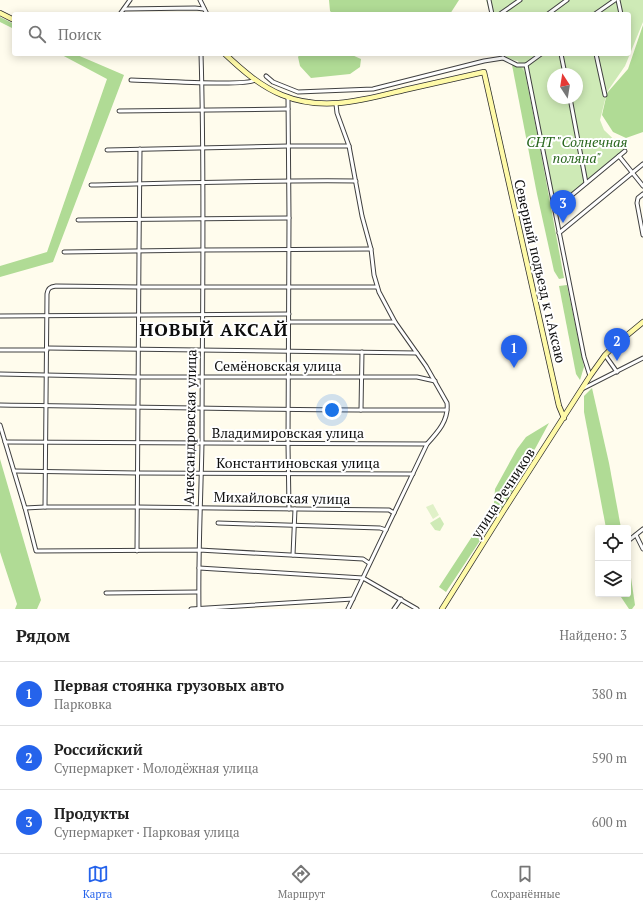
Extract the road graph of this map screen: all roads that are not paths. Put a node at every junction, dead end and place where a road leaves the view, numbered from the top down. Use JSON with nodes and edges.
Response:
{"nodes":[{"id":1,"x":130,"y":0,"type":"edge"},
{"id":2,"x":200,"y":0,"type":"edge"},
{"id":3,"x":489,"y":0,"type":"edge"},
{"id":4,"x":520,"y":0,"type":"edge"},
{"id":5,"x":567,"y":0,"type":"edge"},
{"id":6,"x":615,"y":0,"type":"edge"},
{"id":7,"x":618,"y":0,"type":"edge"},
{"id":8,"x":124,"y":8,"type":"junction"},
{"id":9,"x":204,"y":9,"type":"junction"},
{"id":10,"x":121,"y":12,"type":"edge"},
{"id":11,"x":206,"y":12,"type":"edge"},
{"id":12,"x":492,"y":12,"type":"edge"},
{"id":13,"x":503,"y":12,"type":"edge"},
{"id":14,"x":551,"y":12,"type":"edge"},
{"id":15,"x":599,"y":12,"type":"edge"},
{"id":16,"x":621,"y":12,"type":"edge"},
{"id":17,"x":0,"y":13,"type":"edge"},
{"id":18,"x":12,"y":19,"type":"edge"},
{"id":19,"x":201,"y":56,"type":"edge"},
{"id":20,"x":227,"y":56,"type":"edge"},
{"id":21,"x":538,"y":56,"type":"edge"},
{"id":22,"x":561,"y":56,"type":"edge"},
{"id":23,"x":596,"y":56,"type":"edge"},
{"id":24,"x":503,"y":58,"type":"joint"},
{"id":25,"x":526,"y":65,"type":"junction"},
{"id":26,"x":564,"y":68,"type":"edge"},
{"id":27,"x":266,"y":76,"type":"dead end"},
{"id":28,"x":131,"y":80,"type":"dead end"},
{"id":29,"x":255,"y":80,"type":"junction"},
{"id":30,"x":202,"y":83,"type":"junction"},
{"id":31,"x":605,"y":95,"type":"dead end"},
{"id":32,"x":288,"y":97,"type":"junction"},
{"id":33,"x":336,"y":104,"type":"junction"},
{"id":34,"x":571,"y":104,"type":"edge"},
{"id":35,"x":288,"y":109,"type":"junction"},
{"id":36,"x":202,"y":110,"type":"junction"},
{"id":37,"x":119,"y":111,"type":"dead end"},
{"id":38,"x":288,"y":146,"type":"junction"},
{"id":39,"x":349,"y":146,"type":"junction"},
{"id":40,"x":203,"y":148,"type":"junction"},
{"id":41,"x":140,"y":149,"type":"junction"},
{"id":42,"x":107,"y":150,"type":"dead end"},
{"id":43,"x":625,"y":151,"type":"dead end"},
{"id":44,"x":619,"y":156,"type":"junction"},
{"id":45,"x":643,"y":164,"type":"edge"},
{"id":46,"x":632,"y":173,"type":"junction"},
{"id":47,"x":288,"y":180,"type":"junction"},
{"id":48,"x":356,"y":181,"type":"junction"},
{"id":49,"x":203,"y":183,"type":"junction"},
{"id":50,"x":586,"y":183,"type":"junction"},
{"id":51,"x":91,"y":184,"type":"dead end"},
{"id":52,"x":140,"y":184,"type":"junction"},
{"id":53,"x":643,"y":186,"type":"edge"},
{"id":54,"x":643,"y":194,"type":"edge"},
{"id":55,"x":555,"y":209,"type":"junction"},
{"id":56,"x":289,"y":218,"type":"junction"},
{"id":57,"x":203,"y":219,"type":"junction"},
{"id":58,"x":78,"y":220,"type":"dead end"},
{"id":59,"x":139,"y":220,"type":"junction"},
{"id":60,"x":559,"y":233,"type":"junction"},
{"id":61,"x":643,"y":235,"type":"edge"},
{"id":62,"x":289,"y":249,"type":"junction"},
{"id":63,"x":203,"y":250,"type":"junction"},
{"id":64,"x":371,"y":250,"type":"junction"},
{"id":65,"x":138,"y":251,"type":"junction"},
{"id":66,"x":64,"y":252,"type":"dead end"},
{"id":67,"x":202,"y":286,"type":"junction"},
{"id":68,"x":289,"y":286,"type":"junction"},
{"id":69,"x":139,"y":287,"type":"junction"},
{"id":70,"x":377,"y":287,"type":"junction"},
{"id":71,"x":289,"y":314,"type":"junction"},
{"id":72,"x":0,"y":316,"type":"edge"},
{"id":73,"x":47,"y":316,"type":"junction"},
{"id":74,"x":138,"y":316,"type":"junction"},
{"id":75,"x":202,"y":316,"type":"junction"},
{"id":76,"x":288,"y":322,"type":"junction"},
{"id":77,"x":395,"y":322,"type":"junction"},
{"id":78,"x":643,"y":322,"type":"edge"},
{"id":79,"x":47,"y":349,"type":"junction"},
{"id":80,"x":138,"y":349,"type":"junction"},
{"id":81,"x":0,"y":350,"type":"edge"},
{"id":82,"x":202,"y":351,"type":"junction"},
{"id":83,"x":288,"y":352,"type":"junction"},
{"id":84,"x":362,"y":352,"type":"junction"},
{"id":85,"x":417,"y":353,"type":"junction"},
{"id":86,"x":605,"y":355,"type":"junction"},
{"id":87,"x":643,"y":358,"type":"edge"},
{"id":88,"x":617,"y":372,"type":"junction"},
{"id":89,"x":0,"y":374,"type":"edge"},
{"id":90,"x":46,"y":375,"type":"junction"},
{"id":91,"x":288,"y":376,"type":"junction"},
{"id":92,"x":590,"y":376,"type":"junction"},
{"id":93,"x":138,"y":377,"type":"junction"},
{"id":94,"x":202,"y":377,"type":"junction"},
{"id":95,"x":362,"y":377,"type":"junction"},
{"id":96,"x":435,"y":381,"type":"junction"},
{"id":97,"x":582,"y":389,"type":"junction"},
{"id":98,"x":0,"y":405,"type":"edge"},
{"id":99,"x":46,"y":406,"type":"junction"},
{"id":100,"x":138,"y":408,"type":"junction"},
{"id":101,"x":201,"y":408,"type":"junction"},
{"id":102,"x":288,"y":410,"type":"junction"},
{"id":103,"x":361,"y":410,"type":"junction"},
{"id":104,"x":447,"y":410,"type":"junction"},
{"id":105,"x":564,"y":418,"type":"junction"},
{"id":106,"x":0,"y":425,"type":"edge"},
{"id":107,"x":5,"y":442,"type":"junction"},
{"id":108,"x":46,"y":442,"type":"junction"},
{"id":109,"x":138,"y":443,"type":"junction"},
{"id":110,"x":202,"y":444,"type":"junction"},
{"id":111,"x":288,"y":444,"type":"junction"},
{"id":112,"x":428,"y":444,"type":"junction"},
{"id":113,"x":14,"y":472,"type":"junction"},
{"id":114,"x":46,"y":472,"type":"junction"},
{"id":115,"x":137,"y":473,"type":"junction"},
{"id":116,"x":288,"y":473,"type":"junction"},
{"id":117,"x":201,"y":474,"type":"junction"},
{"id":118,"x":414,"y":474,"type":"junction"},
{"id":119,"x":45,"y":507,"type":"junction"},
{"id":120,"x":137,"y":507,"type":"junction"},
{"id":121,"x":25,"y":508,"type":"junction"},
{"id":122,"x":200,"y":508,"type":"junction"},
{"id":123,"x":289,"y":509,"type":"junction"},
{"id":124,"x":295,"y":509,"type":"junction"},
{"id":125,"x":394,"y":513,"type":"junction"},
{"id":126,"x":218,"y":523,"type":"dead end"},
{"id":127,"x":294,"y":526,"type":"junction"},
{"id":128,"x":643,"y":529,"type":"edge"},
{"id":129,"x":386,"y":530,"type":"junction"},
{"id":130,"x":636,"y":535,"type":"junction"},
{"id":131,"x":631,"y":539,"type":"edge"},
{"id":132,"x":643,"y":549,"type":"edge"},
{"id":133,"x":199,"y":550,"type":"junction"},
{"id":134,"x":137,"y":551,"type":"junction"},
{"id":135,"x":293,"y":555,"type":"junction"},
{"id":136,"x":370,"y":563,"type":"junction"},
{"id":137,"x":199,"y":568,"type":"junction"},
{"id":138,"x":363,"y":578,"type":"junction"},
{"id":139,"x":198,"y":592,"type":"junction"},
{"id":140,"x":106,"y":593,"type":"dead end"},
{"id":141,"x":352,"y":599,"type":"junction"},
{"id":142,"x":401,"y":599,"type":"junction"},
{"id":143,"x":278,"y":604,"type":"junction"},
{"id":144,"x":191,"y":609,"type":"edge"},
{"id":145,"x":199,"y":609,"type":"edge"},
{"id":146,"x":277,"y":609,"type":"edge"},
{"id":147,"x":348,"y":609,"type":"edge"},
{"id":148,"x":394,"y":609,"type":"edge"},
{"id":149,"x":417,"y":609,"type":"edge"},
{"id":150,"x":442,"y":609,"type":"edge"}],
"edges":[{"from":1,"to":8,"type":"street"},
{"from":2,"to":9,"type":"street"},
{"from":3,"to":12,"type":"street"},
{"from":4,"to":13,"type":"street"},
{"from":5,"to":14,"type":"street"},
{"from":6,"to":15,"type":"street"},
{"from":7,"to":16,"type":"street"},
{"from":8,"to":9,"type":"street"},
{"from":8,"to":10,"type":"street"},
{"from":9,"to":11,"type":"street"},
{"from":17,"to":18,"type":"street"},
{"from":19,"to":30,"type":"street","name":"Александровская улица"},
{"from":20,"to":29,"type":"street","name":"Северный подъезд к г.Аксаю"},
{"from":21,"to":25,"type":"street"},
{"from":22,"to":26,"type":"street"},
{"from":23,"to":31,"type":"street"},
{"from":24,"to":25,"type":"street"},
{"from":24,"to":27,"type":"street"},
{"from":25,"to":55,"type":"street"},
{"from":28,"to":30,"type":"street"},
{"from":29,"to":30,"type":"street"},
{"from":29,"to":32,"type":"street","name":"Северный подъезд к г.Аксаю"},
{"from":30,"to":36,"type":"street","name":"Александровская улица"},
{"from":32,"to":33,"type":"street","name":"Северный подъезд к г.Аксаю"},
{"from":32,"to":35,"type":"street"},
{"from":33,"to":39,"type":"street"},
{"from":33,"to":105,"type":"street","name":"Северный подъезд к г.Аксаю"},
{"from":34,"to":50,"type":"street"},
{"from":35,"to":36,"type":"street"},
{"from":35,"to":38,"type":"street"},
{"from":36,"to":37,"type":"street"},
{"from":36,"to":40,"type":"street","name":"Александровская улица"},
{"from":38,"to":39,"type":"street"},
{"from":38,"to":40,"type":"street"},
{"from":38,"to":47,"type":"street"},
{"from":39,"to":48,"type":"street"},
{"from":40,"to":41,"type":"street"},
{"from":40,"to":49,"type":"street","name":"Александровская улица"},
{"from":41,"to":42,"type":"street"},
{"from":41,"to":52,"type":"street"},
{"from":43,"to":44,"type":"street"},
{"from":44,"to":46,"type":"street"},
{"from":44,"to":50,"type":"street"},
{"from":45,"to":46,"type":"street"},
{"from":46,"to":53,"type":"street"},
{"from":46,"to":60,"type":"street"},
{"from":47,"to":48,"type":"street"},
{"from":47,"to":49,"type":"street"},
{"from":47,"to":56,"type":"street"},
{"from":48,"to":64,"type":"street"},
{"from":49,"to":52,"type":"street"},
{"from":49,"to":57,"type":"street","name":"Александровская улица"},
{"from":50,"to":55,"type":"street"},
{"from":51,"to":52,"type":"street"},
{"from":52,"to":59,"type":"street"},
{"from":54,"to":61,"type":"street"},
{"from":55,"to":60,"type":"street"},
{"from":56,"to":57,"type":"street"},
{"from":56,"to":62,"type":"street"},
{"from":57,"to":59,"type":"street"},
{"from":57,"to":63,"type":"street","name":"Александровская улица"},
{"from":58,"to":59,"type":"street"},
{"from":59,"to":65,"type":"street"},
{"from":60,"to":92,"type":"street"},
{"from":62,"to":63,"type":"street"},
{"from":62,"to":64,"type":"street"},
{"from":62,"to":68,"type":"street"},
{"from":63,"to":65,"type":"street"},
{"from":63,"to":67,"type":"street","name":"Александровская улица"},
{"from":64,"to":70,"type":"street"},
{"from":65,"to":66,"type":"street"},
{"from":65,"to":69,"type":"street"},
{"from":67,"to":68,"type":"street"},
{"from":67,"to":69,"type":"street"},
{"from":67,"to":75,"type":"street","name":"Александровская улица"},
{"from":68,"to":70,"type":"street"},
{"from":68,"to":71,"type":"street"},
{"from":69,"to":73,"type":"street"},
{"from":69,"to":74,"type":"street"},
{"from":70,"to":77,"type":"street"},
{"from":71,"to":75,"type":"street"},
{"from":71,"to":76,"type":"street"},
{"from":72,"to":73,"type":"street"},
{"from":73,"to":74,"type":"street"},
{"from":73,"to":79,"type":"street"},
{"from":74,"to":75,"type":"street"},
{"from":74,"to":80,"type":"street"},
{"from":75,"to":82,"type":"street","name":"Александровская улица"},
{"from":76,"to":77,"type":"street"},
{"from":76,"to":83,"type":"street"},
{"from":77,"to":85,"type":"street"},
{"from":78,"to":86,"type":"street","name":"улица Речников"},
{"from":79,"to":80,"type":"street"},
{"from":79,"to":81,"type":"street"},
{"from":79,"to":90,"type":"street"},
{"from":80,"to":82,"type":"street"},
{"from":80,"to":93,"type":"street"},
{"from":82,"to":83,"type":"street"},
{"from":82,"to":94,"type":"street","name":"Александровская улица"},
{"from":83,"to":84,"type":"street"},
{"from":83,"to":91,"type":"street"},
{"from":84,"to":85,"type":"street"},
{"from":84,"to":95,"type":"street"},
{"from":85,"to":96,"type":"street"},
{"from":86,"to":88,"type":"street"},
{"from":86,"to":92,"type":"street","name":"улица Речников"},
{"from":87,"to":88,"type":"street"},
{"from":88,"to":97,"type":"street"},
{"from":89,"to":90,"type":"street","name":"Семёновская улица"},
{"from":90,"to":93,"type":"street","name":"Семёновская улица"},
{"from":90,"to":99,"type":"street"},
{"from":91,"to":94,"type":"street","name":"Семёновская улица"},
{"from":91,"to":95,"type":"street","name":"Семёновская улица"},
{"from":91,"to":102,"type":"street"},
{"from":92,"to":97,"type":"street","name":"улица Речников"},
{"from":93,"to":94,"type":"street","name":"Семёновская улица"},
{"from":93,"to":100,"type":"street"},
{"from":94,"to":101,"type":"street","name":"Александровская улица"},
{"from":95,"to":96,"type":"street","name":"Семёновская улица"},
{"from":95,"to":103,"type":"street"},
{"from":96,"to":104,"type":"street"},
{"from":97,"to":105,"type":"street","name":"улица Речников"},
{"from":98,"to":99,"type":"street"},
{"from":99,"to":100,"type":"street"},
{"from":99,"to":108,"type":"street"},
{"from":100,"to":101,"type":"street"},
{"from":100,"to":109,"type":"street"},
{"from":101,"to":102,"type":"street"},
{"from":101,"to":110,"type":"street","name":"Александровская улица"},
{"from":102,"to":103,"type":"street"},
{"from":102,"to":111,"type":"street"},
{"from":103,"to":104,"type":"street"},
{"from":104,"to":112,"type":"street"},
{"from":105,"to":150,"type":"street","name":"улица Речников"},
{"from":106,"to":107,"type":"street"},
{"from":107,"to":108,"type":"street","name":"Владимировская улица"},
{"from":107,"to":113,"type":"street"},
{"from":108,"to":109,"type":"street","name":"Владимировская улица"},
{"from":108,"to":114,"type":"street"},
{"from":109,"to":110,"type":"street","name":"Владимировская улица"},
{"from":109,"to":115,"type":"street"},
{"from":110,"to":111,"type":"street","name":"Владимировская улица"},
{"from":110,"to":117,"type":"street","name":"Александровская улица"},
{"from":111,"to":112,"type":"street","name":"Владимировская улица"},
{"from":111,"to":116,"type":"street"},
{"from":112,"to":118,"type":"street"},
{"from":113,"to":114,"type":"street","name":"Константиновская улица"},
{"from":113,"to":121,"type":"street"},
{"from":114,"to":115,"type":"street","name":"Константиновская улица"},
{"from":114,"to":119,"type":"street"},
{"from":115,"to":117,"type":"street","name":"Константиновская улица"},
{"from":115,"to":120,"type":"street"},
{"from":116,"to":117,"type":"street","name":"Константиновская улица"},
{"from":116,"to":118,"type":"street","name":"Константиновская улица"},
{"from":116,"to":123,"type":"street"},
{"from":117,"to":122,"type":"street","name":"Александровская улица"},
{"from":118,"to":125,"type":"street"},
{"from":119,"to":120,"type":"street","name":"Михайловская улица"},
{"from":119,"to":121,"type":"street","name":"Михайловская улица"},
{"from":120,"to":122,"type":"street","name":"Михайловская улица"},
{"from":120,"to":134,"type":"street"},
{"from":121,"to":134,"type":"street"},
{"from":122,"to":123,"type":"street","name":"Михайловская улица"},
{"from":122,"to":133,"type":"street","name":"Александровская улица"},
{"from":123,"to":124,"type":"street","name":"Михайловская улица"},
{"from":124,"to":125,"type":"street","name":"Михайловская улица"},
{"from":124,"to":127,"type":"street"},
{"from":125,"to":129,"type":"street"},
{"from":126,"to":127,"type":"street"},
{"from":127,"to":129,"type":"street"},
{"from":127,"to":135,"type":"street"},
{"from":128,"to":130,"type":"street"},
{"from":129,"to":136,"type":"street"},
{"from":130,"to":131,"type":"street"},
{"from":130,"to":132,"type":"street"},
{"from":133,"to":134,"type":"street"},
{"from":133,"to":135,"type":"street"},
{"from":133,"to":137,"type":"street","name":"Александровская улица"},
{"from":135,"to":136,"type":"street"},
{"from":136,"to":138,"type":"street"},
{"from":137,"to":138,"type":"street"},
{"from":137,"to":139,"type":"street","name":"Александровская улица"},
{"from":138,"to":141,"type":"street"},
{"from":138,"to":142,"type":"street"},
{"from":139,"to":140,"type":"street"},
{"from":139,"to":145,"type":"street","name":"Александровская улица"},
{"from":141,"to":143,"type":"street"},
{"from":141,"to":147,"type":"street"},
{"from":142,"to":148,"type":"street"},
{"from":142,"to":149,"type":"street"},
{"from":143,"to":145,"type":"street"},
{"from":143,"to":146,"type":"street"},
{"from":144,"to":145,"type":"street"}]}
